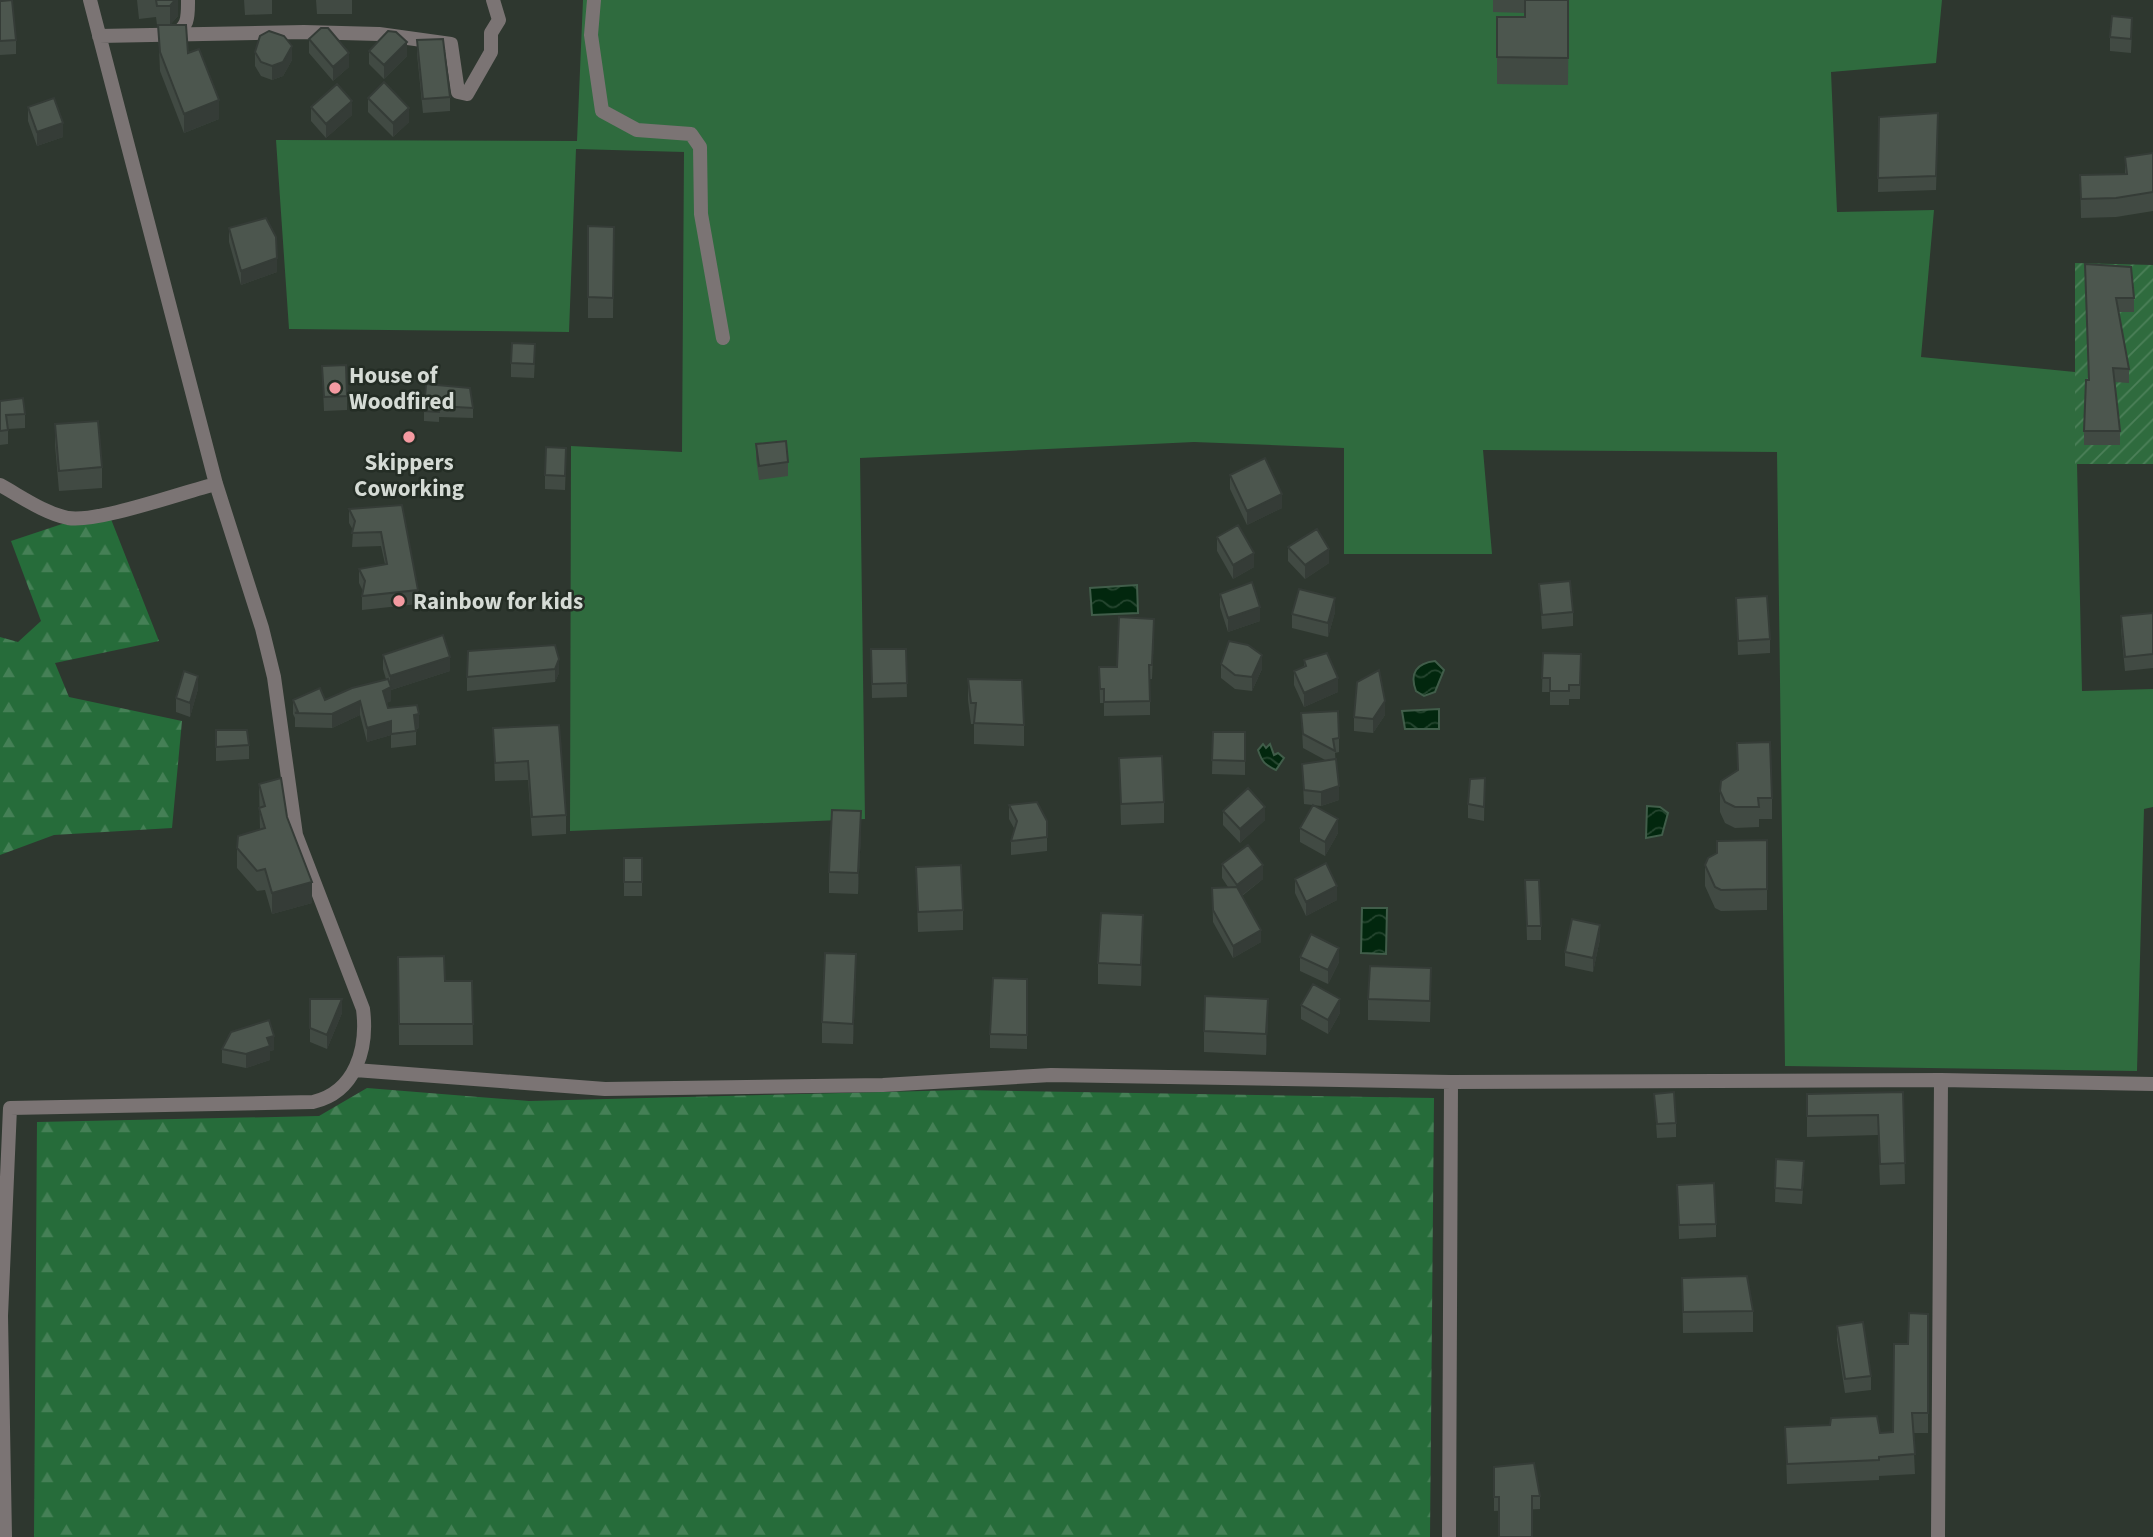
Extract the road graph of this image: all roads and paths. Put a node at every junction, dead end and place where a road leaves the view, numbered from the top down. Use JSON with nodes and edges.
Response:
{"nodes":[{"id":1,"x":90,"y":0,"type":"edge"},
{"id":2,"x":188,"y":0,"type":"edge"},
{"id":3,"x":493,"y":0,"type":"edge"},
{"id":4,"x":594,"y":0,"type":"edge"},
{"id":5,"x":99,"y":37,"type":"junction"},
{"id":6,"x":168,"y":37,"type":"junction"},
{"id":7,"x":723,"y":338,"type":"dead end"},
{"id":8,"x":216,"y":484,"type":"junction"},
{"id":9,"x":0,"y":485,"type":"edge"},
{"id":10,"x":355,"y":1070,"type":"junction"},
{"id":11,"x":1941,"y":1080,"type":"junction"},
{"id":12,"x":1451,"y":1082,"type":"junction"},
{"id":13,"x":2153,"y":1084,"type":"edge"},
{"id":14,"x":5,"y":1108,"type":"edge"},
{"id":15,"x":0,"y":1316,"type":"edge"},
{"id":16,"x":5,"y":1537,"type":"edge"},
{"id":17,"x":1449,"y":1537,"type":"edge"},
{"id":18,"x":1938,"y":1537,"type":"edge"}],
"edges":[{"from":1,"to":5,"type":"street"},
{"from":2,"to":6,"type":"street"},
{"from":3,"to":6,"type":"street"},
{"from":4,"to":7,"type":"street"},
{"from":5,"to":6,"type":"street"},
{"from":5,"to":8,"type":"street"},
{"from":8,"to":9,"type":"street"},
{"from":8,"to":10,"type":"street"},
{"from":10,"to":12,"type":"street"},
{"from":10,"to":14,"type":"street"},
{"from":11,"to":12,"type":"street"},
{"from":11,"to":13,"type":"street"},
{"from":11,"to":18,"type":"street"},
{"from":12,"to":17,"type":"street"},
{"from":14,"to":15,"type":"street"},
{"from":15,"to":16,"type":"street"}]}
